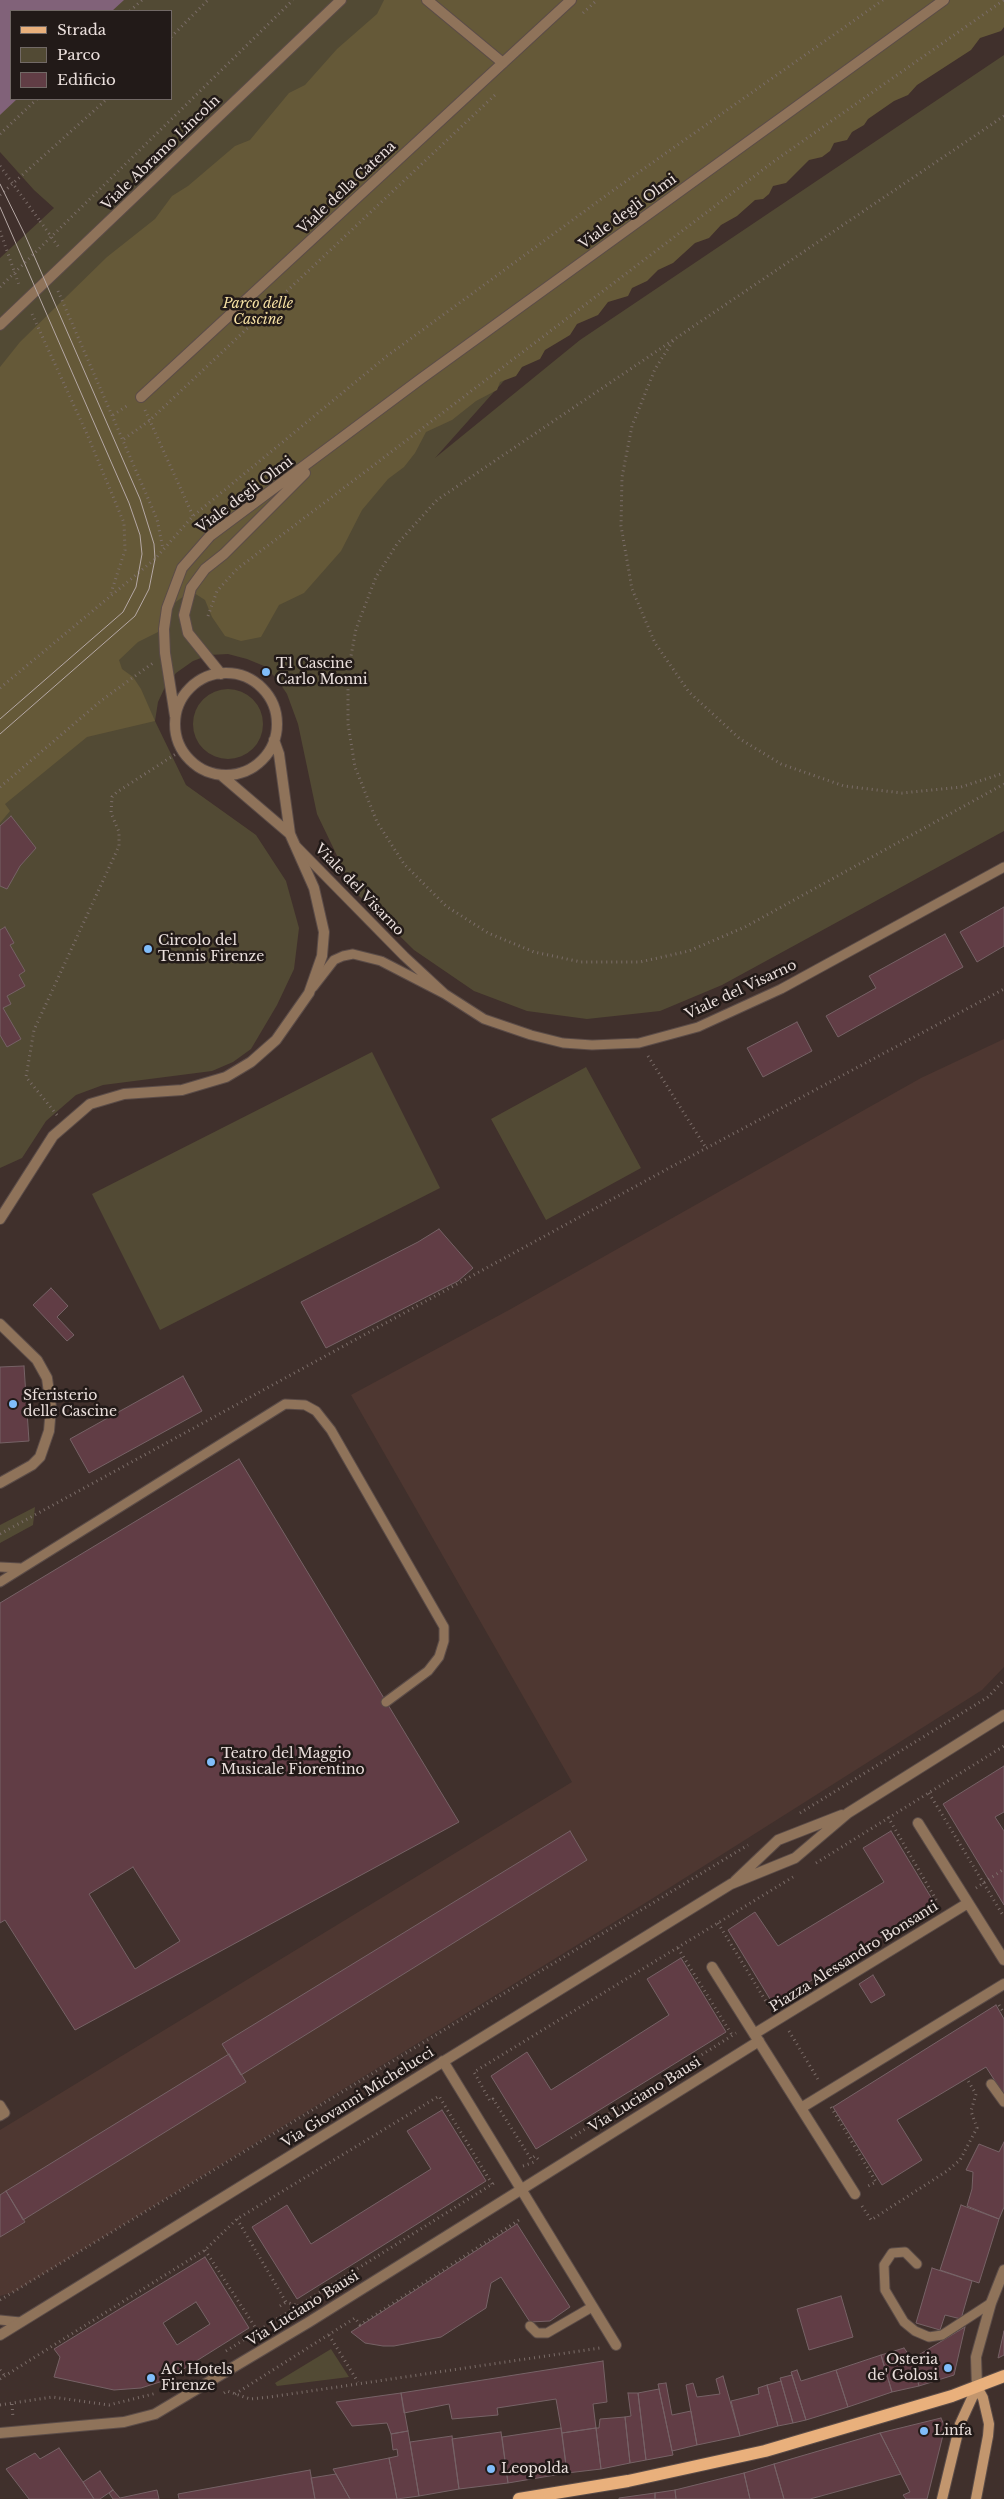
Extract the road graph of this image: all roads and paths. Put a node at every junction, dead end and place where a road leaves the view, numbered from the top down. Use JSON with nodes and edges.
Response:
{"nodes":[{"id":1,"x":142,"y":0,"type":"edge"},
{"id":2,"x":208,"y":0,"type":"edge"},
{"id":3,"x":293,"y":0,"type":"edge"},
{"id":4,"x":341,"y":0,"type":"edge"},
{"id":5,"x":427,"y":0,"type":"edge"},
{"id":6,"x":571,"y":0,"type":"edge"},
{"id":7,"x":597,"y":0,"type":"edge"},
{"id":8,"x":883,"y":0,"type":"edge"},
{"id":9,"x":944,"y":0,"type":"edge"},
{"id":10,"x":1004,"y":0,"type":"edge"},
{"id":11,"x":131,"y":10,"type":"edge"},
{"id":12,"x":576,"y":19,"type":"dead end"},
{"id":13,"x":172,"y":36,"type":"edge"},
{"id":14,"x":503,"y":63,"type":"junction"},
{"id":15,"x":500,"y":90,"type":"dead end"},
{"id":16,"x":36,"y":100,"type":"edge"},
{"id":17,"x":106,"y":100,"type":"edge"},
{"id":18,"x":1004,"y":116,"type":"edge"},
{"id":19,"x":0,"y":134,"type":"edge"},
{"id":20,"x":0,"y":166,"type":"edge"},
{"id":21,"x":0,"y":195,"type":"edge"},
{"id":22,"x":0,"y":231,"type":"edge"},
{"id":23,"x":51,"y":237,"type":"junction"},
{"id":24,"x":14,"y":273,"type":"junction"},
{"id":25,"x":52,"y":276,"type":"junction"},
{"id":26,"x":0,"y":288,"type":"edge"},
{"id":27,"x":26,"y":301,"type":"junction"},
{"id":28,"x":0,"y":325,"type":"edge"},
{"id":29,"x":674,"y":338,"type":"junction"},
{"id":30,"x":141,"y":397,"type":"joint"},
{"id":31,"x":149,"y":421,"type":"junction"},
{"id":32,"x":124,"y":439,"type":"junction"},
{"id":33,"x":331,"y":448,"type":"junction"},
{"id":34,"x":193,"y":516,"type":"junction"},
{"id":35,"x":163,"y":549,"type":"junction"},
{"id":36,"x":111,"y":594,"type":"junction"},
{"id":37,"x":208,"y":616,"type":"dead end"},
{"id":38,"x":153,"y":663,"type":"dead end"},
{"id":39,"x":221,"y":674,"type":"junction"},
{"id":40,"x":0,"y":688,"type":"edge"},
{"id":41,"x":175,"y":716,"type":"junction"},
{"id":42,"x":274,"y":740,"type":"junction"},
{"id":43,"x":182,"y":750,"type":"junction"},
{"id":44,"x":1004,"y":773,"type":"edge"},
{"id":45,"x":221,"y":775,"type":"junction"},
{"id":46,"x":1004,"y":784,"type":"edge"},
{"id":47,"x":0,"y":787,"type":"edge"},
{"id":48,"x":290,"y":834,"type":"junction"},
{"id":49,"x":296,"y":846,"type":"junction"},
{"id":50,"x":1004,"y":867,"type":"edge"},
{"id":51,"x":1004,"y":989,"type":"edge"},
{"id":52,"x":309,"y":993,"type":"junction"},
{"id":53,"x":445,"y":994,"type":"junction"},
{"id":54,"x":639,"y":1043,"type":"junction"},
{"id":55,"x":65,"y":1125,"type":"junction"},
{"id":56,"x":706,"y":1148,"type":"junction"},
{"id":57,"x":0,"y":1219,"type":"edge"},
{"id":58,"x":0,"y":1324,"type":"edge"},
{"id":59,"x":0,"y":1483,"type":"edge"},
{"id":60,"x":0,"y":1534,"type":"edge"},
{"id":61,"x":0,"y":1567,"type":"edge"},
{"id":62,"x":23,"y":1568,"type":"junction"},
{"id":63,"x":0,"y":1582,"type":"edge"},
{"id":64,"x":1004,"y":1680,"type":"edge"},
{"id":65,"x":386,"y":1702,"type":"dead end"},
{"id":66,"x":1004,"y":1715,"type":"edge"},
{"id":67,"x":1004,"y":1746,"type":"edge"},
{"id":68,"x":929,"y":1794,"type":"junction"},
{"id":69,"x":848,"y":1813,"type":"junction"},
{"id":70,"x":793,"y":1817,"type":"dead end"},
{"id":71,"x":888,"y":1818,"type":"junction"},
{"id":72,"x":918,"y":1823,"type":"dead end"},
{"id":73,"x":751,"y":1843,"type":"dead end"},
{"id":74,"x":811,"y":1866,"type":"dead end"},
{"id":75,"x":1004,"y":1868,"type":"edge"},
{"id":76,"x":796,"y":1876,"type":"dead end"},
{"id":77,"x":732,"y":1884,"type":"junction"},
{"id":78,"x":984,"y":1884,"type":"junction"},
{"id":79,"x":965,"y":1899,"type":"junction"},
{"id":80,"x":1004,"y":1918,"type":"edge"},
{"id":81,"x":718,"y":1923,"type":"junction"},
{"id":82,"x":678,"y":1948,"type":"junction"},
{"id":83,"x":1004,"y":1960,"type":"edge"},
{"id":84,"x":712,"y":1967,"type":"dead end"},
{"id":85,"x":1004,"y":1984,"type":"edge"},
{"id":86,"x":749,"y":2025,"type":"junction"},
{"id":87,"x":787,"y":2028,"type":"dead end"},
{"id":88,"x":732,"y":2035,"type":"junction"},
{"id":89,"x":756,"y":2037,"type":"junction"},
{"id":90,"x":443,"y":2062,"type":"junction"},
{"id":91,"x":967,"y":2079,"type":"dead end"},
{"id":92,"x":991,"y":2084,"type":"dead end"},
{"id":93,"x":822,"y":2086,"type":"dead end"},
{"id":94,"x":1004,"y":2102,"type":"edge"},
{"id":95,"x":832,"y":2103,"type":"dead end"},
{"id":96,"x":0,"y":2105,"type":"edge"},
{"id":97,"x":801,"y":2108,"type":"junction"},
{"id":98,"x":0,"y":2116,"type":"edge"},
{"id":99,"x":569,"y":2139,"type":"dead end"},
{"id":100,"x":544,"y":2154,"type":"dead end"},
{"id":101,"x":536,"y":2160,"type":"junction"},
{"id":102,"x":511,"y":2171,"type":"junction"},
{"id":103,"x":492,"y":2184,"type":"junction"},
{"id":104,"x":521,"y":2189,"type":"junction"},
{"id":105,"x":855,"y":2194,"type":"junction"},
{"id":106,"x":237,"y":2219,"type":"junction"},
{"id":107,"x":524,"y":2228,"type":"dead end"},
{"id":108,"x":205,"y":2250,"type":"junction"},
{"id":109,"x":917,"y":2264,"type":"dead end"},
{"id":110,"x":1004,"y":2270,"type":"edge"},
{"id":111,"x":0,"y":2300,"type":"edge"},
{"id":112,"x":286,"y":2302,"type":"junction"},
{"id":113,"x":991,"y":2303,"type":"junction"},
{"id":114,"x":280,"y":2306,"type":"dead end"},
{"id":115,"x":298,"y":2306,"type":"junction"},
{"id":116,"x":592,"y":2306,"type":"junction"},
{"id":117,"x":0,"y":2320,"type":"edge"},
{"id":118,"x":20,"y":2322,"type":"junction"},
{"id":119,"x":530,"y":2326,"type":"dead end"},
{"id":120,"x":257,"y":2330,"type":"junction"},
{"id":121,"x":0,"y":2335,"type":"edge"},
{"id":122,"x":329,"y":2335,"type":"junction"},
{"id":123,"x":593,"y":2340,"type":"dead end"},
{"id":124,"x":616,"y":2344,"type":"joint"},
{"id":125,"x":598,"y":2348,"type":"junction"},
{"id":126,"x":224,"y":2352,"type":"dead end"},
{"id":127,"x":0,"y":2370,"type":"edge"},
{"id":128,"x":5,"y":2376,"type":"junction"},
{"id":129,"x":1004,"y":2376,"type":"edge"},
{"id":130,"x":0,"y":2379,"type":"edge"},
{"id":131,"x":358,"y":2382,"type":"junction"},
{"id":132,"x":976,"y":2387,"type":"junction"},
{"id":133,"x":161,"y":2391,"type":"dead end"},
{"id":134,"x":12,"y":2404,"type":"junction"},
{"id":135,"x":0,"y":2405,"type":"edge"},
{"id":136,"x":13,"y":2421,"type":"dead end"},
{"id":137,"x":0,"y":2433,"type":"edge"},
{"id":138,"x":519,"y":2499,"type":"edge"},
{"id":139,"x":942,"y":2499,"type":"edge"},
{"id":140,"x":976,"y":2499,"type":"edge"}],
"edges":[{"from":1,"to":11,"type":"path"},
{"from":2,"to":13,"type":"path"},
{"from":3,"to":23,"type":"path"},
{"from":4,"to":25,"type":"street","name":"Viale Abramo Lincoln"},
{"from":5,"to":14,"type":"street"},
{"from":6,"to":14,"type":"street","name":"Viale della Catena"},
{"from":7,"to":12,"type":"path"},
{"from":8,"to":34,"type":"path"},
{"from":9,"to":33,"type":"street","name":"Viale degli Olmi"},
{"from":10,"to":37,"type":"path"},
{"from":14,"to":30,"type":"street","name":"Viale della Catena"},
{"from":15,"to":31,"type":"path"},
{"from":16,"to":19,"type":"path"},
{"from":17,"to":21,"type":"path"},
{"from":18,"to":29,"type":"path"},
{"from":20,"to":23,"type":"path","bridge":true},
{"from":22,"to":24,"type":"path"},
{"from":23,"to":24,"type":"path"},
{"from":24,"to":26,"type":"path"},
{"from":24,"to":27,"type":"path"},
{"from":25,"to":27,"type":"street","name":"Viale Abramo Lincoln"},
{"from":25,"to":32,"type":"path"},
{"from":27,"to":28,"type":"street","name":"Viale Abramo Lincoln"},
{"from":27,"to":36,"type":"path"},
{"from":29,"to":44,"type":"path"},
{"from":29,"to":46,"type":"path"},
{"from":30,"to":31,"type":"path"},
{"from":31,"to":32,"type":"path"},
{"from":31,"to":34,"type":"path"},
{"from":32,"to":35,"type":"path"},
{"from":33,"to":39,"type":"street","name":"Viale degli Olmi"},
{"from":33,"to":41,"type":"street","name":"Viale degli Olmi"},
{"from":34,"to":35,"type":"path"},
{"from":35,"to":36,"type":"path"},
{"from":36,"to":40,"type":"path"},
{"from":38,"to":47,"type":"path"},
{"from":39,"to":41,"type":"street"},
{"from":39,"to":42,"type":"street"},
{"from":41,"to":43,"type":"street"},
{"from":42,"to":45,"type":"street"},
{"from":42,"to":48,"type":"street","name":"Viale del Visarno"},
{"from":43,"to":45,"type":"street"},
{"from":43,"to":55,"type":"path"},
{"from":45,"to":48,"type":"street","name":"Viale del Visarno"},
{"from":48,"to":49,"type":"street","name":"Viale del Visarno"},
{"from":49,"to":52,"type":"street","name":"Viale del Visarno"},
{"from":49,"to":53,"type":"lane","name":"Viale del Visarno"},
{"from":50,"to":54,"type":"lane","name":"Viale del Visarno"},
{"from":51,"to":56,"type":"path"},
{"from":52,"to":53,"type":"lane","name":"Viale del Visarno"},
{"from":52,"to":55,"type":"street","name":"Viale del Visarno"},
{"from":53,"to":54,"type":"lane","name":"Viale del Visarno"},
{"from":54,"to":56,"type":"path"},
{"from":55,"to":57,"type":"street","name":"Viale del Visarno"},
{"from":56,"to":60,"type":"path"},
{"from":58,"to":59,"type":"street"},
{"from":61,"to":62,"type":"lane"},
{"from":62,"to":63,"type":"lane"},
{"from":62,"to":65,"type":"lane"},
{"from":64,"to":70,"type":"path"},
{"from":66,"to":69,"type":"street","name":"Via Giovanni Michelucci"},
{"from":67,"to":68,"type":"path"},
{"from":68,"to":71,"type":"path"},
{"from":68,"to":78,"type":"path"},
{"from":69,"to":77,"type":"street","name":"Via Giovanni Michelucci"},
{"from":69,"to":77,"type":"street","name":"Via Giovanni Michelucci"},
{"from":71,"to":74,"type":"path"},
{"from":71,"to":79,"type":"path"},
{"from":72,"to":79,"type":"street"},
{"from":73,"to":111,"type":"path"},
{"from":75,"to":78,"type":"path"},
{"from":76,"to":81,"type":"path"},
{"from":77,"to":90,"type":"street","name":"Via Giovanni Michelucci"},
{"from":78,"to":79,"type":"path"},
{"from":78,"to":80,"type":"path"},
{"from":79,"to":83,"type":"street"},
{"from":79,"to":89,"type":"street","name":"Piazza Alessandro Bonsanti"},
{"from":81,"to":82,"type":"path"},
{"from":81,"to":86,"type":"path"},
{"from":82,"to":88,"type":"path"},
{"from":82,"to":101,"type":"path"},
{"from":84,"to":86,"type":"street"},
{"from":85,"to":97,"type":"street"},
{"from":86,"to":88,"type":"path"},
{"from":86,"to":89,"type":"street"},
{"from":87,"to":93,"type":"path"},
{"from":88,"to":99,"type":"path"},
{"from":89,"to":97,"type":"street"},
{"from":89,"to":104,"type":"street","name":"Via Luciano Bausi"},
{"from":90,"to":102,"type":"street"},
{"from":90,"to":118,"type":"street","name":"Via Giovanni Michelucci"},
{"from":91,"to":105,"type":"path"},
{"from":92,"to":94,"type":"lane"},
{"from":95,"to":105,"type":"path"},
{"from":96,"to":98,"type":"lane"},
{"from":97,"to":105,"type":"street"},
{"from":100,"to":101,"type":"path"},
{"from":101,"to":102,"type":"path"},
{"from":102,"to":103,"type":"path"},
{"from":102,"to":104,"type":"street"},
{"from":103,"to":106,"type":"path"},
{"from":103,"to":115,"type":"path"},
{"from":104,"to":116,"type":"street"},
{"from":104,"to":137,"type":"street","name":"Via Luciano Bausi"},
{"from":106,"to":108,"type":"path"},
{"from":106,"to":112,"type":"path"},
{"from":107,"to":122,"type":"path"},
{"from":108,"to":120,"type":"path"},
{"from":108,"to":128,"type":"path"},
{"from":109,"to":113,"type":"lane"},
{"from":110,"to":113,"type":"street"},
{"from":112,"to":114,"type":"path"},
{"from":112,"to":115,"type":"path"},
{"from":113,"to":132,"type":"street"},
{"from":115,"to":120,"type":"path"},
{"from":116,"to":119,"type":"lane"},
{"from":116,"to":124,"type":"street"},
{"from":117,"to":118,"type":"lane"},
{"from":118,"to":121,"type":"street","name":"Via Giovanni Michelucci"},
{"from":120,"to":126,"type":"path"},
{"from":122,"to":131,"type":"path"},
{"from":122,"to":131,"type":"path"},
{"from":123,"to":125,"type":"path"},
{"from":124,"to":125,"type":"path"},
{"from":125,"to":131,"type":"path"},
{"from":127,"to":128,"type":"path"},
{"from":128,"to":130,"type":"path"},
{"from":129,"to":132,"type":"main road"},
{"from":132,"to":138,"type":"main road"},
{"from":132,"to":139,"type":"street"},
{"from":132,"to":140,"type":"street"},
{"from":133,"to":134,"type":"path"},
{"from":134,"to":135,"type":"path"},
{"from":134,"to":136,"type":"path"}]}
